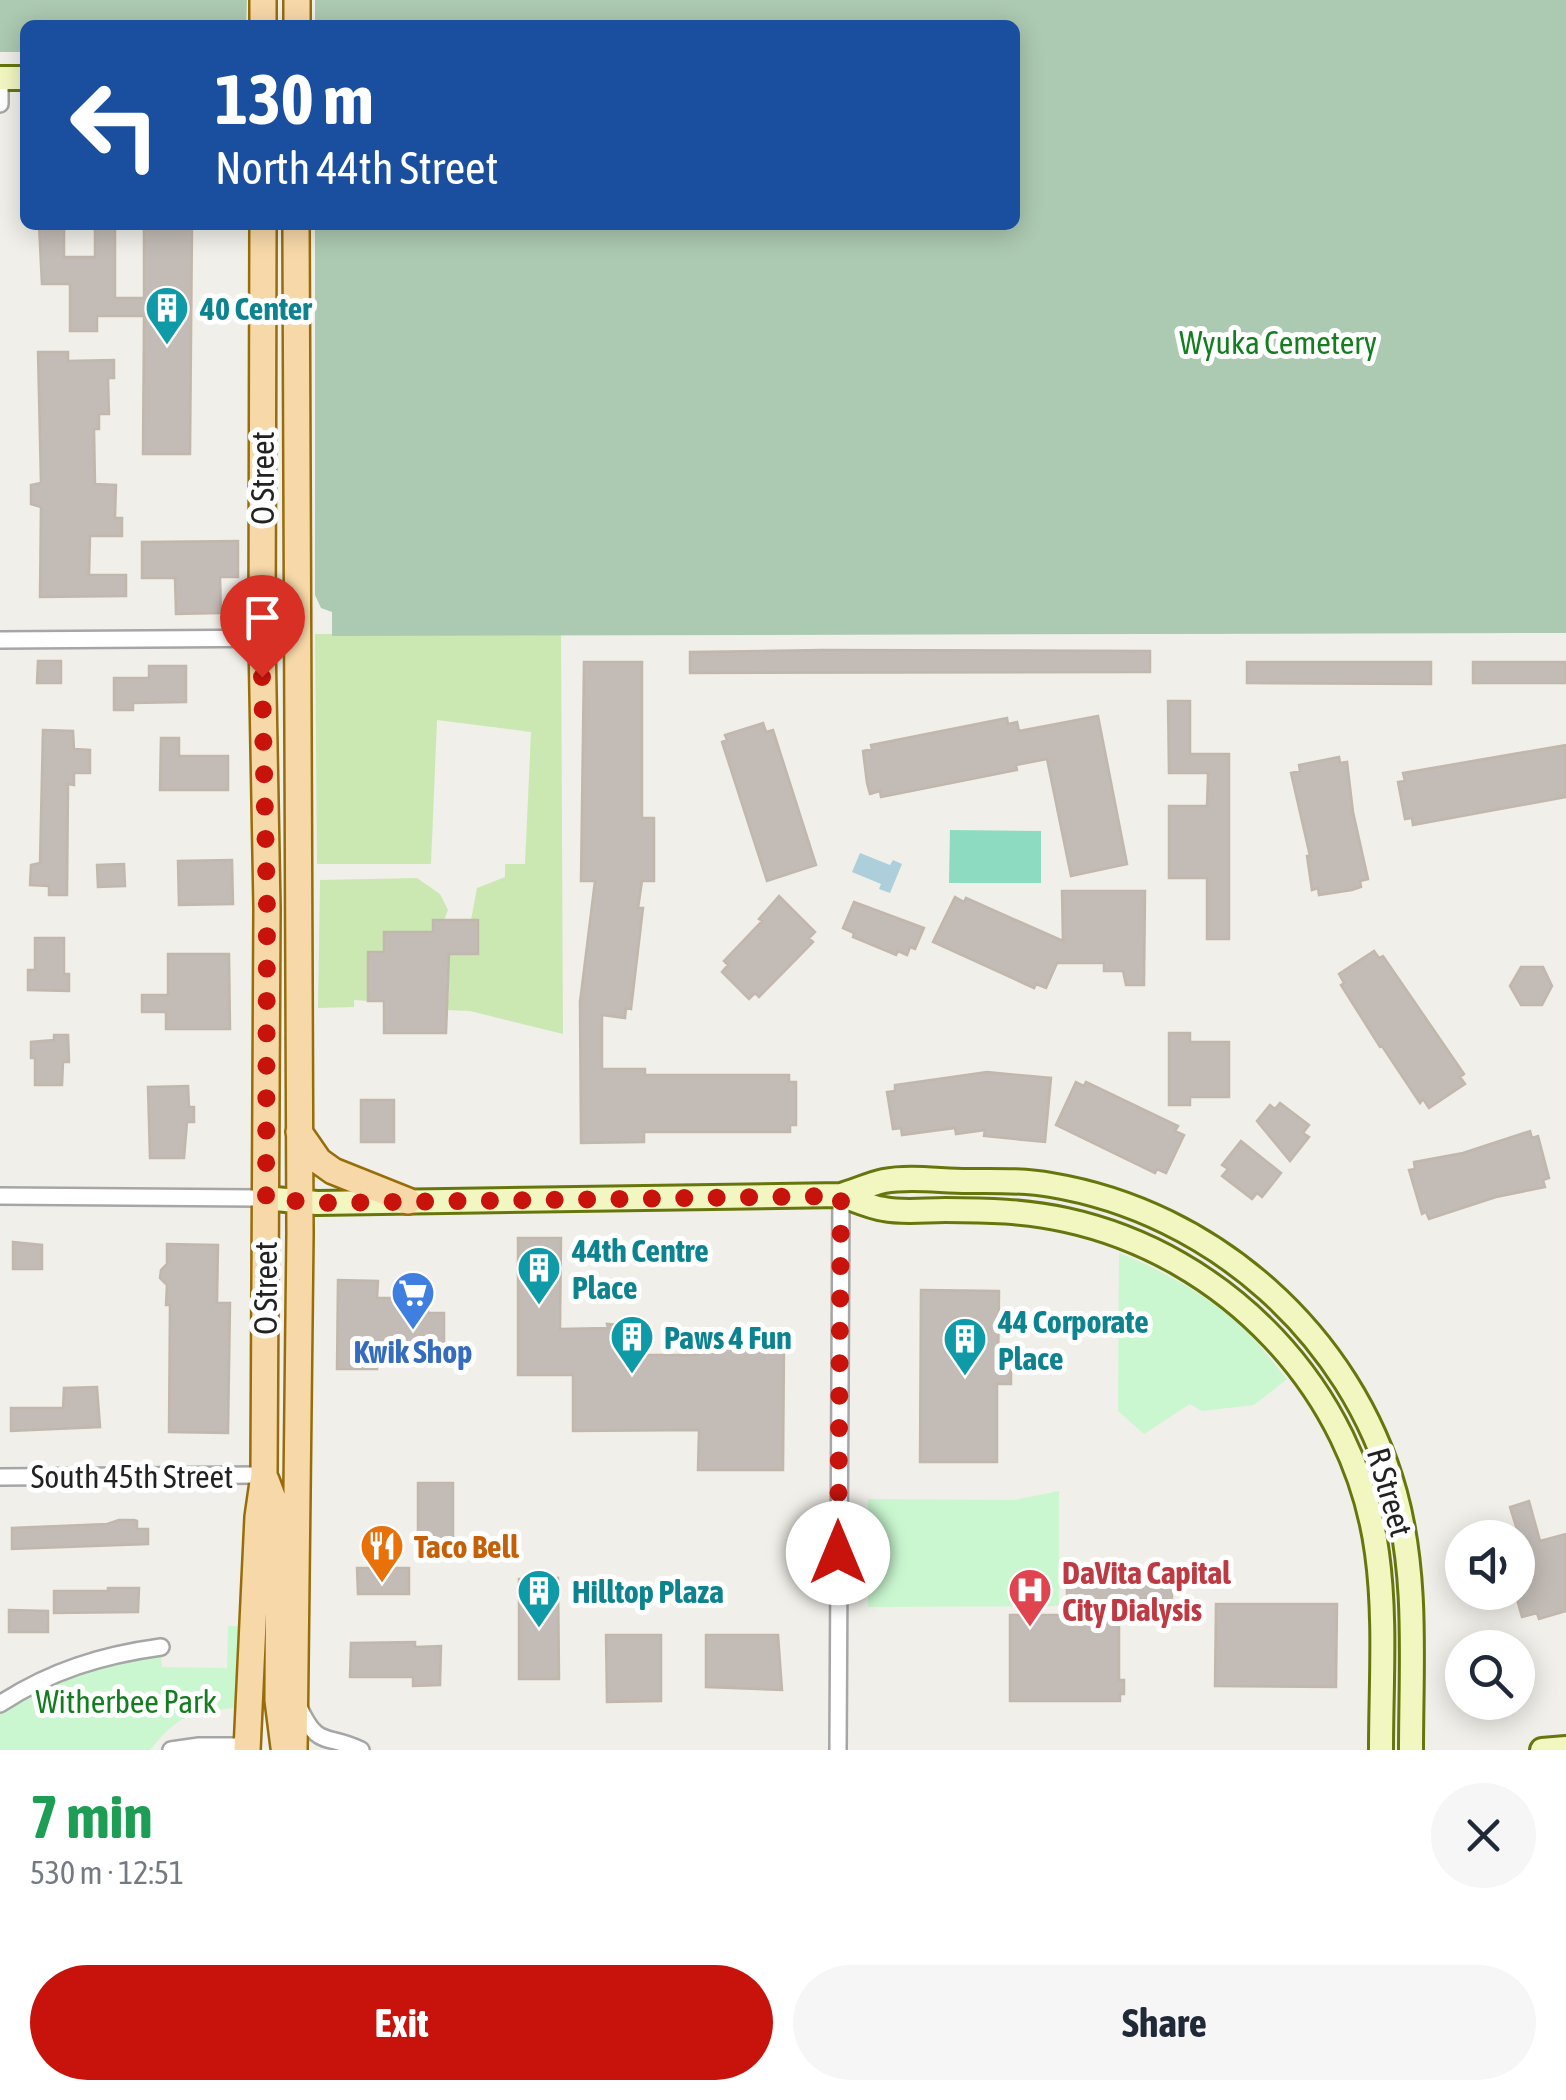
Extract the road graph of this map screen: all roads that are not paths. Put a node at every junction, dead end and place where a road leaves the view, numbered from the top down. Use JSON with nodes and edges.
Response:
{"nodes":[{"id":1,"x":0,"y":78,"type":"edge"},
{"id":2,"x":0,"y":104,"type":"edge"},
{"id":3,"x":263,"y":230,"type":"edge"},
{"id":4,"x":296,"y":230,"type":"edge"},
{"id":5,"x":295,"y":638,"type":"junction"},
{"id":6,"x":262,"y":639,"type":"junction"},
{"id":7,"x":0,"y":640,"type":"edge"},
{"id":8,"x":299,"y":1132,"type":"junction"},
{"id":9,"x":0,"y":1196,"type":"edge"},
{"id":10,"x":841,"y":1196,"type":"junction"},
{"id":11,"x":266,"y":1198,"type":"junction"},
{"id":12,"x":300,"y":1201,"type":"junction"},
{"id":13,"x":408,"y":1201,"type":"junction"},
{"id":14,"x":264,"y":1476,"type":"junction"},
{"id":15,"x":0,"y":1478,"type":"edge"},
{"id":16,"x":161,"y":1647,"type":"dead end"},
{"id":17,"x":296,"y":1701,"type":"junction"},
{"id":18,"x":0,"y":1704,"type":"edge"},
{"id":19,"x":1566,"y":1748,"type":"edge"},
{"id":20,"x":250,"y":1749,"type":"edge"},
{"id":21,"x":172,"y":1750,"type":"edge"},
{"id":22,"x":286,"y":1750,"type":"edge"},
{"id":23,"x":294,"y":1750,"type":"edge"},
{"id":24,"x":361,"y":1750,"type":"edge"},
{"id":25,"x":838,"y":1750,"type":"edge"},
{"id":26,"x":1381,"y":1750,"type":"edge"},
{"id":27,"x":1411,"y":1750,"type":"edge"},
{"id":28,"x":1542,"y":1750,"type":"edge"}],
"edges":[{"from":1,"to":2,"type":"street"},
{"from":3,"to":6,"type":"main road","name":"O Street"},
{"from":4,"to":5,"type":"main road","name":"O Street"},
{"from":5,"to":6,"type":"street"},
{"from":5,"to":8,"type":"main road","name":"O Street"},
{"from":6,"to":7,"type":"street"},
{"from":6,"to":11,"type":"main road","name":"O Street"},
{"from":8,"to":12,"type":"main road","name":"O Street"},
{"from":8,"to":13,"type":"main road"},
{"from":9,"to":11,"type":"street"},
{"from":10,"to":13,"type":"main road"},
{"from":10,"to":25,"type":"street"},
{"from":10,"to":26,"type":"main road","name":"R Street"},
{"from":10,"to":27,"type":"main road","name":"R Street"},
{"from":11,"to":12,"type":"main road"},
{"from":11,"to":14,"type":"main road","name":"O Street"},
{"from":12,"to":13,"type":"main road"},
{"from":12,"to":17,"type":"main road","name":"O Street"},
{"from":14,"to":15,"type":"street","name":"South 45th Street"},
{"from":14,"to":20,"type":"main road","name":"O Street"},
{"from":14,"to":22,"type":"main road"},
{"from":16,"to":18,"type":"street"},
{"from":17,"to":23,"type":"main road","name":"O Street"},
{"from":17,"to":24,"type":"street"},
{"from":19,"to":28,"type":"main road"},
{"from":20,"to":21,"type":"street"}]}
